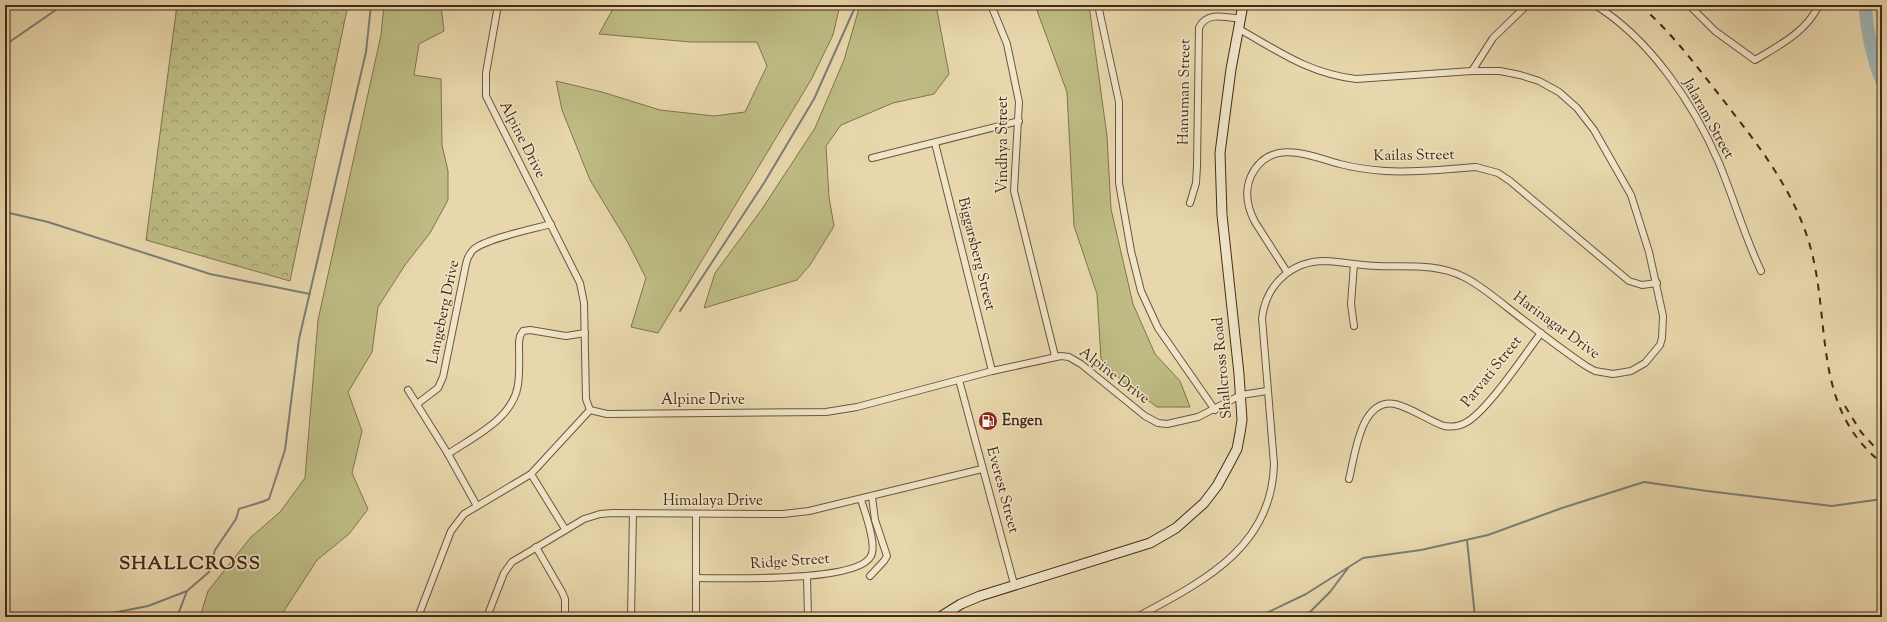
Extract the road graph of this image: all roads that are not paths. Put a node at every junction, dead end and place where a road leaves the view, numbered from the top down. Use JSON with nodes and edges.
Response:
{"nodes":[{"id":1,"x":498,"y":5,"type":"edge"},
{"id":2,"x":992,"y":5,"type":"edge"},
{"id":3,"x":1098,"y":5,"type":"edge"},
{"id":4,"x":1243,"y":5,"type":"edge"},
{"id":5,"x":1527,"y":5,"type":"edge"},
{"id":6,"x":1595,"y":5,"type":"edge"},
{"id":7,"x":1689,"y":5,"type":"edge"},
{"id":8,"x":1819,"y":5,"type":"edge"},
{"id":9,"x":1241,"y":19,"type":"junction"},
{"id":10,"x":1239,"y":29,"type":"junction"},
{"id":11,"x":1472,"y":71,"type":"junction"},
{"id":12,"x":1019,"y":121,"type":"junction"},
{"id":13,"x":936,"y":143,"type":"junction"},
{"id":14,"x":872,"y":158,"type":"dead end"},
{"id":15,"x":1190,"y":203,"type":"dead end"},
{"id":16,"x":551,"y":224,"type":"junction"},
{"id":17,"x":1354,"y":264,"type":"junction"},
{"id":18,"x":1761,"y":271,"type":"dead end"},
{"id":19,"x":1287,"y":272,"type":"junction"},
{"id":20,"x":1657,"y":283,"type":"junction"},
{"id":21,"x":1354,"y":326,"type":"dead end"},
{"id":22,"x":585,"y":333,"type":"junction"},
{"id":23,"x":1541,"y":333,"type":"junction"},
{"id":24,"x":1055,"y":356,"type":"junction"},
{"id":25,"x":992,"y":371,"type":"junction"},
{"id":26,"x":959,"y":380,"type":"junction"},
{"id":27,"x":408,"y":390,"type":"dead end"},
{"id":28,"x":1267,"y":391,"type":"junction"},
{"id":29,"x":1241,"y":395,"type":"junction"},
{"id":30,"x":417,"y":404,"type":"junction"},
{"id":31,"x":590,"y":410,"type":"junction"},
{"id":32,"x":1215,"y":410,"type":"junction"},
{"id":33,"x":448,"y":454,"type":"junction"},
{"id":34,"x":982,"y":469,"type":"junction"},
{"id":35,"x":531,"y":474,"type":"junction"},
{"id":36,"x":1349,"y":479,"type":"dead end"},
{"id":37,"x":872,"y":497,"type":"junction"},
{"id":38,"x":861,"y":500,"type":"junction"},
{"id":39,"x":477,"y":506,"type":"junction"},
{"id":40,"x":633,"y":513,"type":"junction"},
{"id":41,"x":696,"y":514,"type":"junction"},
{"id":42,"x":566,"y":529,"type":"junction"},
{"id":43,"x":536,"y":547,"type":"junction"},
{"id":44,"x":870,"y":576,"type":"dead end"},
{"id":45,"x":807,"y":577,"type":"junction"},
{"id":46,"x":696,"y":578,"type":"junction"},
{"id":47,"x":1014,"y":584,"type":"junction"},
{"id":48,"x":418,"y":617,"type":"edge"},
{"id":49,"x":488,"y":617,"type":"edge"},
{"id":50,"x":565,"y":617,"type":"edge"},
{"id":51,"x":631,"y":617,"type":"edge"},
{"id":52,"x":696,"y":617,"type":"edge"},
{"id":53,"x":808,"y":617,"type":"edge"},
{"id":54,"x":940,"y":617,"type":"edge"},
{"id":55,"x":1137,"y":617,"type":"edge"}],
"edges":[{"from":1,"to":16,"type":"street","name":"Alpine Drive"},
{"from":2,"to":12,"type":"street","name":"Vindhya Street"},
{"from":3,"to":32,"type":"street"},
{"from":4,"to":9,"type":"street","name":"Shallcross Road"},
{"from":5,"to":11,"type":"street"},
{"from":6,"to":18,"type":"street","name":"Jalaram Street"},
{"from":7,"to":8,"type":"street"},
{"from":9,"to":10,"type":"street","name":"Shallcross Road"},
{"from":9,"to":15,"type":"street","name":"Hanuman Street"},
{"from":10,"to":11,"type":"street","name":"Harinagar Drive"},
{"from":10,"to":29,"type":"street","name":"Shallcross Road"},
{"from":11,"to":20,"type":"street","name":"Harinagar Drive"},
{"from":12,"to":13,"type":"street"},
{"from":12,"to":24,"type":"street","name":"Vindhya Street"},
{"from":13,"to":14,"type":"street"},
{"from":13,"to":25,"type":"street","name":"Biggarsberg Street"},
{"from":16,"to":22,"type":"street","name":"Alpine Drive"},
{"from":16,"to":30,"type":"street","name":"Langeberg Drive"},
{"from":17,"to":19,"type":"street","name":"Harinagar Drive"},
{"from":17,"to":21,"type":"street"},
{"from":17,"to":23,"type":"street","name":"Harinagar Drive"},
{"from":19,"to":20,"type":"street","name":"Kailas Street"},
{"from":19,"to":28,"type":"street","name":"Harinagar Drive"},
{"from":20,"to":23,"type":"street","name":"Harinagar Drive"},
{"from":22,"to":31,"type":"street","name":"Alpine Drive"},
{"from":22,"to":33,"type":"street"},
{"from":23,"to":36,"type":"street","name":"Parvati Street"},
{"from":24,"to":25,"type":"street","name":"Alpine Drive"},
{"from":24,"to":32,"type":"street","name":"Alpine Drive"},
{"from":25,"to":26,"type":"street","name":"Alpine Drive"},
{"from":26,"to":31,"type":"street","name":"Alpine Drive"},
{"from":26,"to":34,"type":"street","name":"Everest Street"},
{"from":27,"to":30,"type":"street"},
{"from":28,"to":29,"type":"street","name":"Alpine Drive"},
{"from":28,"to":55,"type":"street","name":"Harinagar Drive"},
{"from":29,"to":32,"type":"street","name":"Alpine Drive"},
{"from":29,"to":47,"type":"street","name":"Shallcross Road"},
{"from":30,"to":33,"type":"street"},
{"from":31,"to":35,"type":"street"},
{"from":33,"to":39,"type":"street"},
{"from":34,"to":37,"type":"street","name":"Himalaya Drive"},
{"from":34,"to":47,"type":"street","name":"Everest Street"},
{"from":35,"to":39,"type":"street"},
{"from":35,"to":42,"type":"street"},
{"from":37,"to":38,"type":"street","name":"Himalaya Drive"},
{"from":37,"to":44,"type":"street"},
{"from":38,"to":41,"type":"street","name":"Himalaya Drive"},
{"from":38,"to":45,"type":"street","name":"Ridge Street"},
{"from":39,"to":48,"type":"street"},
{"from":40,"to":41,"type":"street","name":"Himalaya Drive"},
{"from":40,"to":42,"type":"street","name":"Himalaya Drive"},
{"from":40,"to":51,"type":"street"},
{"from":41,"to":46,"type":"street"},
{"from":42,"to":43,"type":"street","name":"Himalaya Drive"},
{"from":43,"to":49,"type":"street","name":"Himalaya Drive"},
{"from":43,"to":50,"type":"street"},
{"from":45,"to":46,"type":"street","name":"Ridge Street"},
{"from":45,"to":53,"type":"street"},
{"from":46,"to":52,"type":"street"},
{"from":47,"to":54,"type":"street","name":"Shallcross Road"}]}
